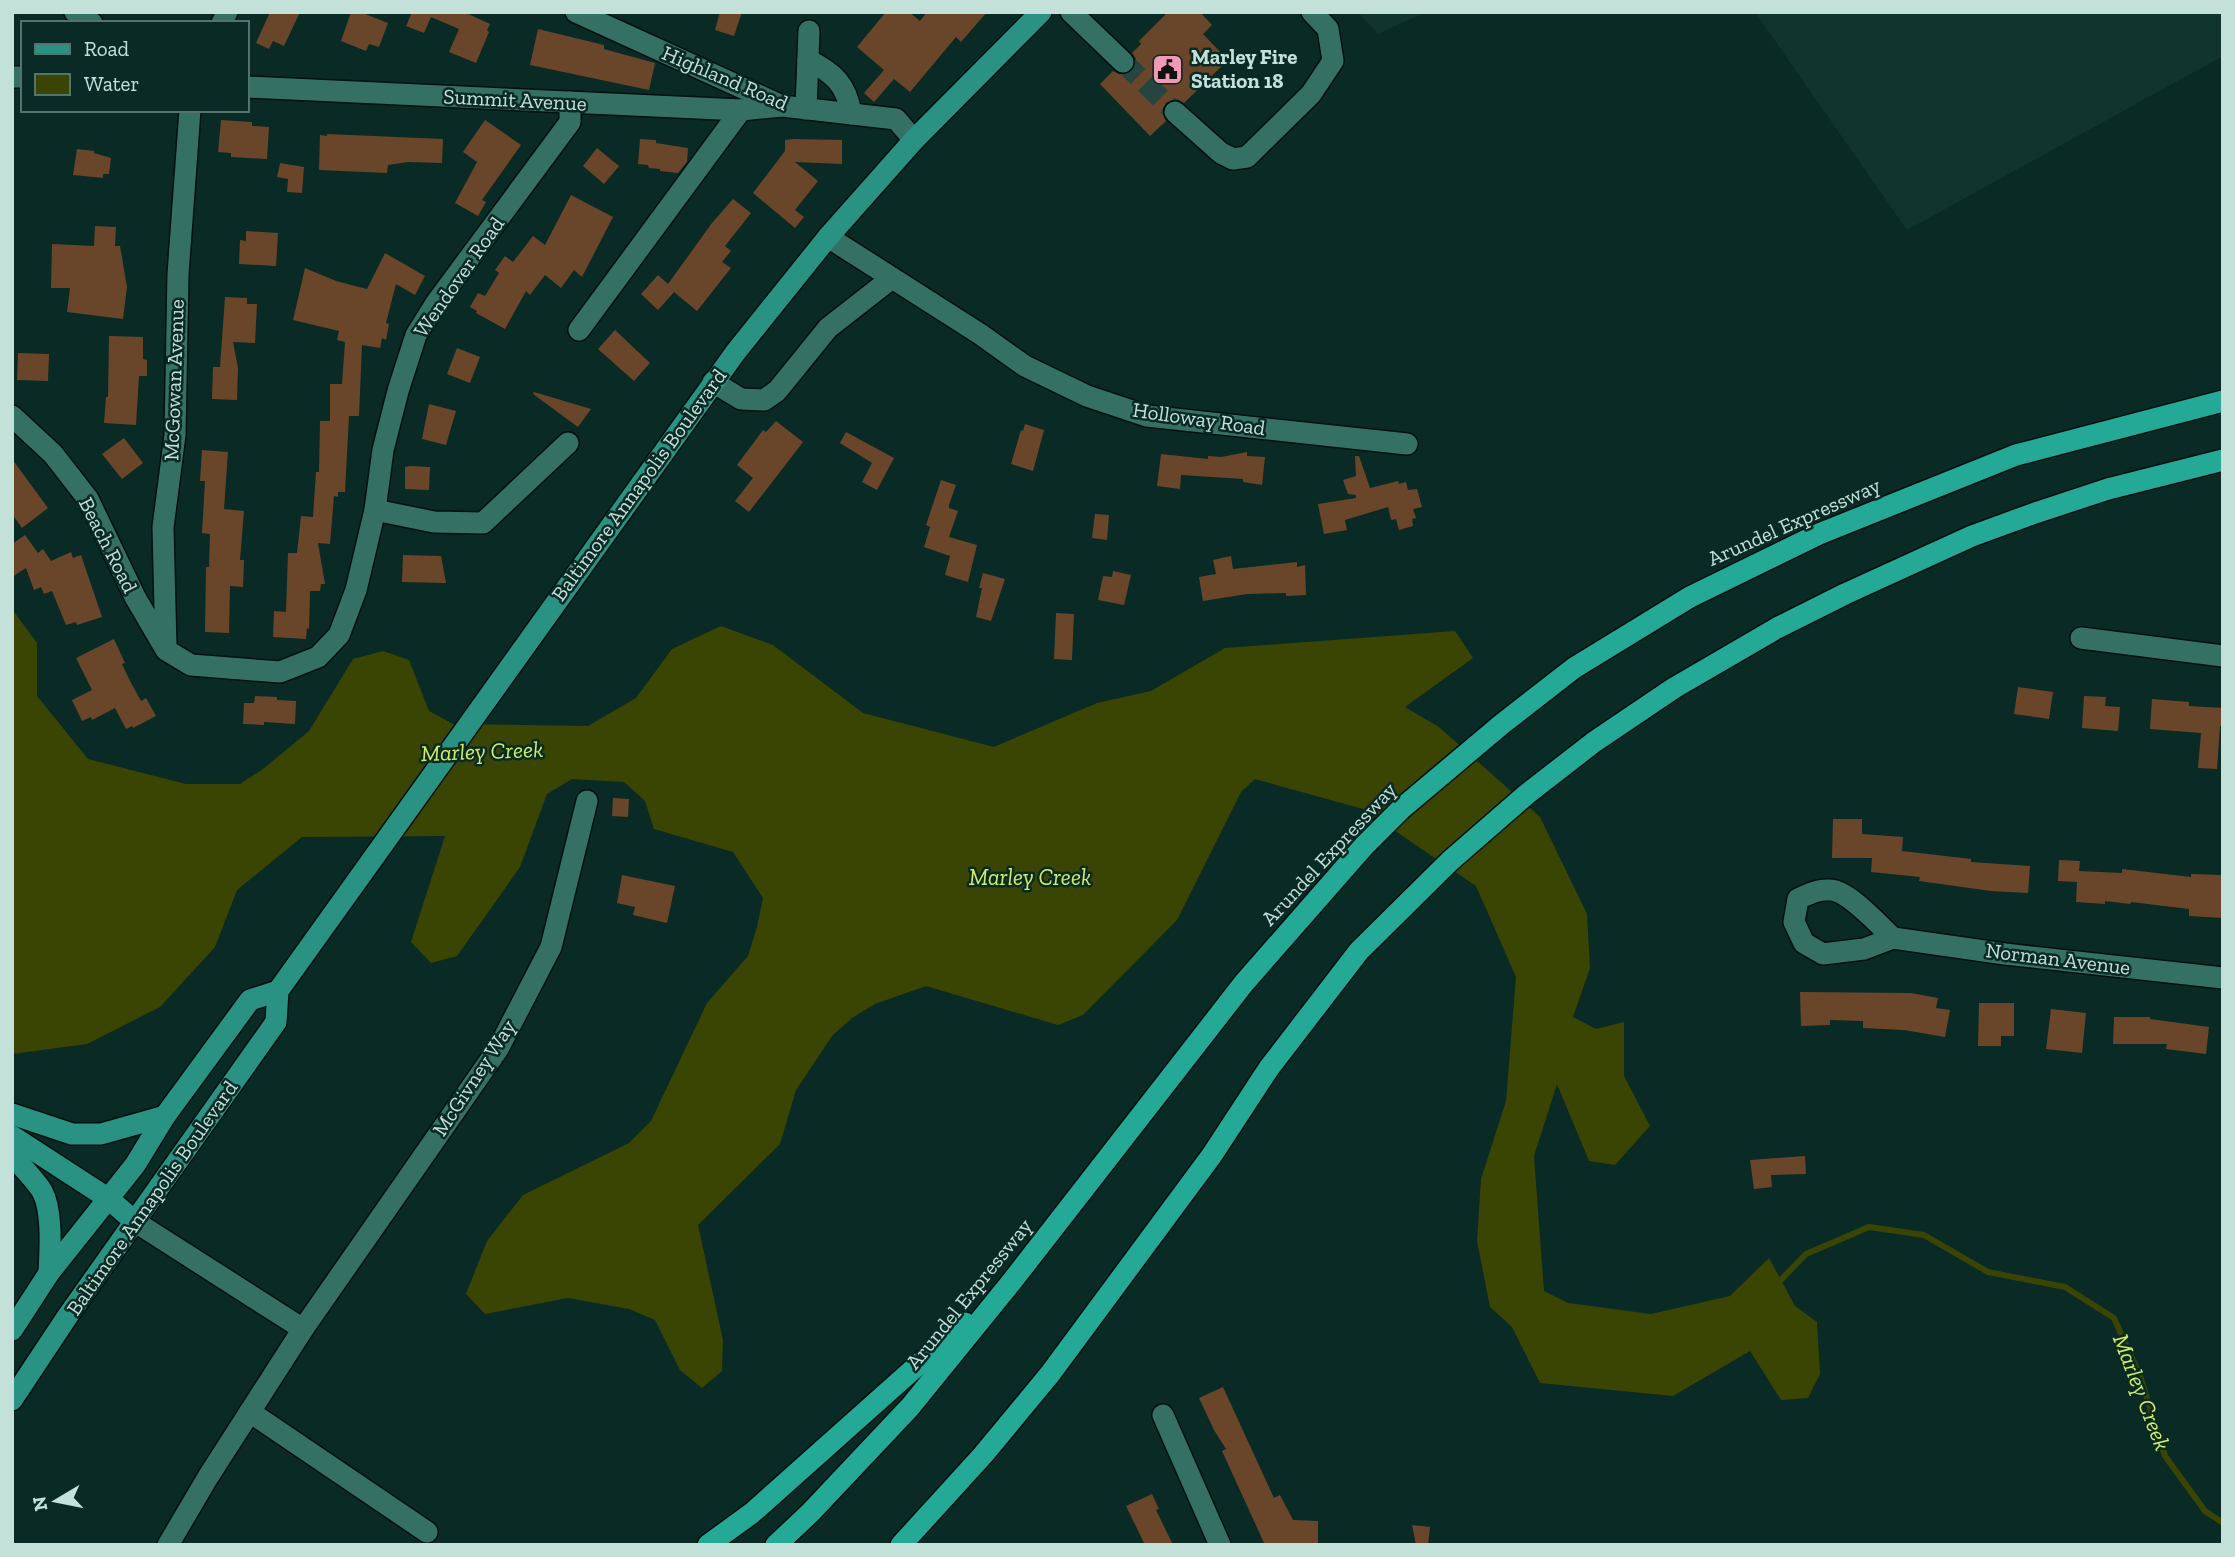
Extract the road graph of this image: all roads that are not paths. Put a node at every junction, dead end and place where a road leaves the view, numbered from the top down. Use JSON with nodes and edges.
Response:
{"nodes":[{"id":1,"x":576,"y":12,"type":"edge"},
{"id":2,"x":1041,"y":12,"type":"edge"},
{"id":3,"x":1070,"y":12,"type":"edge"},
{"id":4,"x":1312,"y":12,"type":"edge"},
{"id":5,"x":809,"y":31,"type":"dead end"},
{"id":6,"x":808,"y":60,"type":"junction"},
{"id":7,"x":1123,"y":62,"type":"tunnel mouth"},
{"id":8,"x":248,"y":87,"type":"edge"},
{"id":9,"x":570,"y":102,"type":"junction"},
{"id":10,"x":782,"y":106,"type":"junction"},
{"id":11,"x":806,"y":109,"type":"junction"},
{"id":12,"x":741,"y":110,"type":"junction"},
{"id":13,"x":190,"y":112,"type":"edge"},
{"id":14,"x":1175,"y":112,"type":"tunnel mouth"},
{"id":15,"x":851,"y":114,"type":"junction"},
{"id":16,"x":915,"y":140,"type":"junction"},
{"id":17,"x":828,"y":237,"type":"junction"},
{"id":18,"x":892,"y":278,"type":"junction"},
{"id":19,"x":579,"y":330,"type":"dead end"},
{"id":20,"x":713,"y":382,"type":"junction"},
{"id":21,"x":2223,"y":401,"type":"edge"},
{"id":22,"x":12,"y":416,"type":"edge"},
{"id":23,"x":568,"y":443,"type":"dead end"},
{"id":24,"x":1407,"y":444,"type":"dead end"},
{"id":25,"x":2223,"y":460,"type":"edge"},
{"id":26,"x":375,"y":510,"type":"junction"},
{"id":27,"x":2081,"y":638,"type":"dead end"},
{"id":28,"x":166,"y":650,"type":"junction"},
{"id":29,"x":2223,"y":656,"type":"edge"},
{"id":30,"x":587,"y":801,"type":"dead end"},
{"id":31,"x":1892,"y":939,"type":"dead end"},
{"id":32,"x":2223,"y":978,"type":"edge"},
{"id":33,"x":278,"y":991,"type":"junction"},
{"id":34,"x":12,"y":1114,"type":"edge"},
{"id":35,"x":165,"y":1116,"type":"junction"},
{"id":36,"x":12,"y":1136,"type":"edge"},
{"id":37,"x":12,"y":1152,"type":"edge"},
{"id":38,"x":109,"y":1199,"type":"junction"},
{"id":39,"x":134,"y":1221,"type":"junction"},
{"id":40,"x":49,"y":1273,"type":"junction"},
{"id":41,"x":1013,"y":1280,"type":"junction"},
{"id":42,"x":303,"y":1329,"type":"junction"},
{"id":43,"x":12,"y":1330,"type":"edge"},
{"id":44,"x":12,"y":1400,"type":"edge"},
{"id":45,"x":250,"y":1412,"type":"junction"},
{"id":46,"x":1163,"y":1415,"type":"dead end"},
{"id":47,"x":428,"y":1532,"type":"dead end"},
{"id":48,"x":169,"y":1545,"type":"edge"},
{"id":49,"x":708,"y":1545,"type":"edge"},
{"id":50,"x":776,"y":1545,"type":"edge"},
{"id":51,"x":901,"y":1545,"type":"edge"},
{"id":52,"x":1220,"y":1545,"type":"edge"}],
"edges":[{"from":1,"to":10,"type":"street","name":"Highland Road"},
{"from":2,"to":16,"type":"main road","name":"Baltimore Annapolis Boulevard"},
{"from":3,"to":7,"type":"street"},
{"from":4,"to":14,"type":"street"},
{"from":5,"to":6,"type":"street"},
{"from":6,"to":11,"type":"street"},
{"from":6,"to":15,"type":"street"},
{"from":8,"to":9,"type":"street","name":"Summit Avenue"},
{"from":9,"to":12,"type":"street","name":"Summit Avenue"},
{"from":9,"to":26,"type":"street","name":"Wendover Road"},
{"from":10,"to":11,"type":"street","name":"Highland Road"},
{"from":10,"to":12,"type":"street","name":"Summit Avenue"},
{"from":11,"to":15,"type":"street","name":"Highland Road"},
{"from":12,"to":19,"type":"street"},
{"from":13,"to":28,"type":"street","name":"McGowan Avenue"},
{"from":15,"to":16,"type":"street","name":"Highland Road"},
{"from":16,"to":17,"type":"main road","name":"Baltimore Annapolis Boulevard"},
{"from":17,"to":18,"type":"street","name":"Holloway Road"},
{"from":17,"to":20,"type":"main road","name":"Baltimore Annapolis Boulevard"},
{"from":18,"to":20,"type":"street"},
{"from":18,"to":24,"type":"street","name":"Holloway Road"},
{"from":20,"to":33,"type":"main road","name":"Baltimore Annapolis Boulevard"},
{"from":21,"to":41,"type":"highway","name":"Arundel Expressway"},
{"from":22,"to":28,"type":"street","name":"Beach Road"},
{"from":23,"to":26,"type":"street"},
{"from":25,"to":51,"type":"highway"},
{"from":26,"to":28,"type":"street","name":"Wendover Road"},
{"from":27,"to":29,"type":"street"},
{"from":30,"to":42,"type":"street","name":"McGivney Way"},
{"from":31,"to":32,"type":"street","name":"Norman Avenue"},
{"from":33,"to":35,"type":"main road","name":"Baltimore Annapolis Boulevard"},
{"from":33,"to":39,"type":"main road","name":"Baltimore Annapolis Boulevard"},
{"from":34,"to":35,"type":"main road"},
{"from":35,"to":38,"type":"main road","name":"Baltimore Annapolis Boulevard"},
{"from":36,"to":38,"type":"main road"},
{"from":37,"to":40,"type":"main road"},
{"from":38,"to":39,"type":"main road"},
{"from":38,"to":40,"type":"main road","name":"Baltimore Annapolis Boulevard"},
{"from":39,"to":42,"type":"street"},
{"from":39,"to":44,"type":"main road","name":"Baltimore Annapolis Boulevard"},
{"from":40,"to":43,"type":"main road","name":"Baltimore Annapolis Boulevard"},
{"from":41,"to":49,"type":"highway"},
{"from":41,"to":50,"type":"highway","name":"Arundel Expressway"},
{"from":42,"to":45,"type":"street","name":"McGivney Way"},
{"from":45,"to":47,"type":"street"},
{"from":45,"to":48,"type":"street","name":"McGivney Way"},
{"from":46,"to":52,"type":"street"}]}
